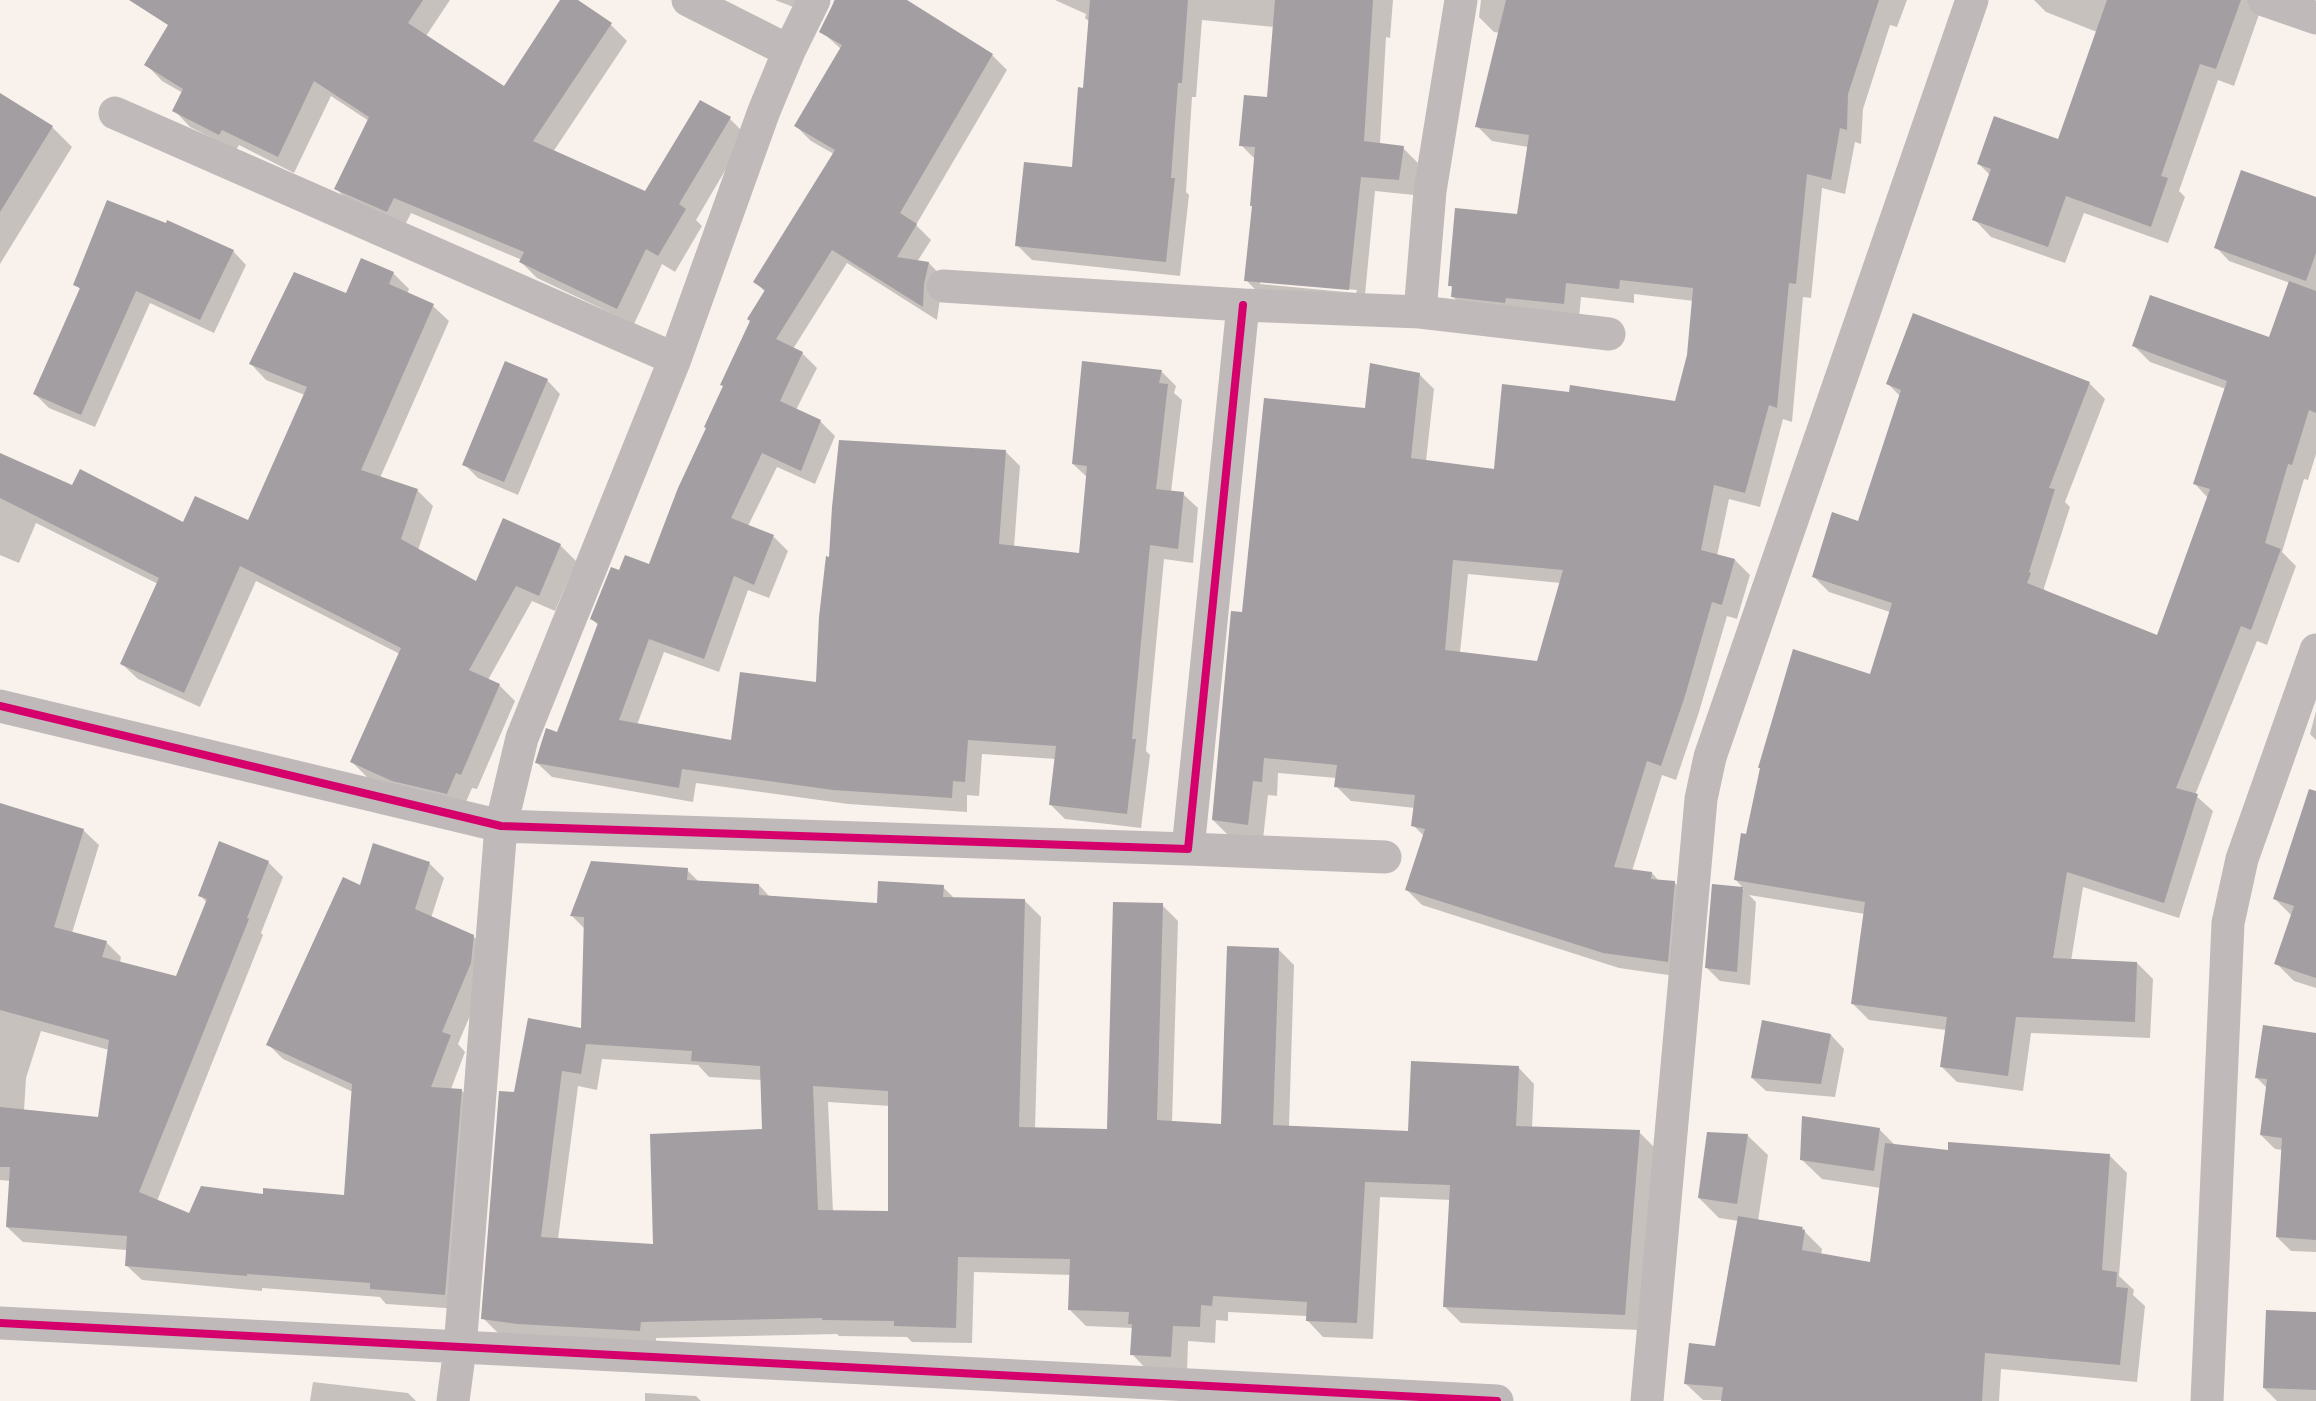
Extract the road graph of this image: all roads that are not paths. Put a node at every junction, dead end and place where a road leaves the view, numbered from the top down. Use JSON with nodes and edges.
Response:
{"nodes":[{"id":1,"x":688,"y":0,"type":"edge"},
{"id":2,"x":814,"y":0,"type":"edge"},
{"id":3,"x":1461,"y":0,"type":"edge"},
{"id":4,"x":1972,"y":0,"type":"edge"},
{"id":5,"x":2264,"y":0,"type":"edge"},
{"id":6,"x":2316,"y":18,"type":"edge"},
{"id":7,"x":789,"y":51,"type":"junction"},
{"id":8,"x":116,"y":113,"type":"dead end"},
{"id":9,"x":943,"y":286,"type":"dead end"},
{"id":10,"x":1243,"y":304,"type":"junction"},
{"id":11,"x":1420,"y":312,"type":"junction"},
{"id":12,"x":1608,"y":334,"type":"dead end"},
{"id":13,"x":675,"y":359,"type":"junction"},
{"id":14,"x":2316,"y":650,"type":"edge"},
{"id":15,"x":0,"y":706,"type":"edge"},
{"id":16,"x":501,"y":826,"type":"junction"},
{"id":17,"x":1188,"y":849,"type":"junction"},
{"id":18,"x":1385,"y":857,"type":"dead end"},
{"id":19,"x":0,"y":1323,"type":"edge"},
{"id":20,"x":460,"y":1348,"type":"junction"},
{"id":21,"x":453,"y":1401,"type":"edge"},
{"id":22,"x":1497,"y":1401,"type":"edge"},
{"id":23,"x":1647,"y":1401,"type":"edge"},
{"id":24,"x":2207,"y":1401,"type":"edge"}],
"edges":[{"from":1,"to":7,"type":"street"},
{"from":2,"to":7,"type":"street"},
{"from":3,"to":11,"type":"street"},
{"from":4,"to":23,"type":"street"},
{"from":5,"to":6,"type":"street"},
{"from":7,"to":13,"type":"street"},
{"from":8,"to":13,"type":"street"},
{"from":9,"to":10,"type":"street"},
{"from":10,"to":11,"type":"street"},
{"from":10,"to":17,"type":"street"},
{"from":11,"to":12,"type":"street"},
{"from":13,"to":16,"type":"street"},
{"from":14,"to":24,"type":"street"},
{"from":15,"to":16,"type":"street"},
{"from":16,"to":17,"type":"street"},
{"from":16,"to":20,"type":"street"},
{"from":17,"to":18,"type":"street"},
{"from":19,"to":20,"type":"street"},
{"from":20,"to":21,"type":"street"},
{"from":20,"to":22,"type":"street"}]}
